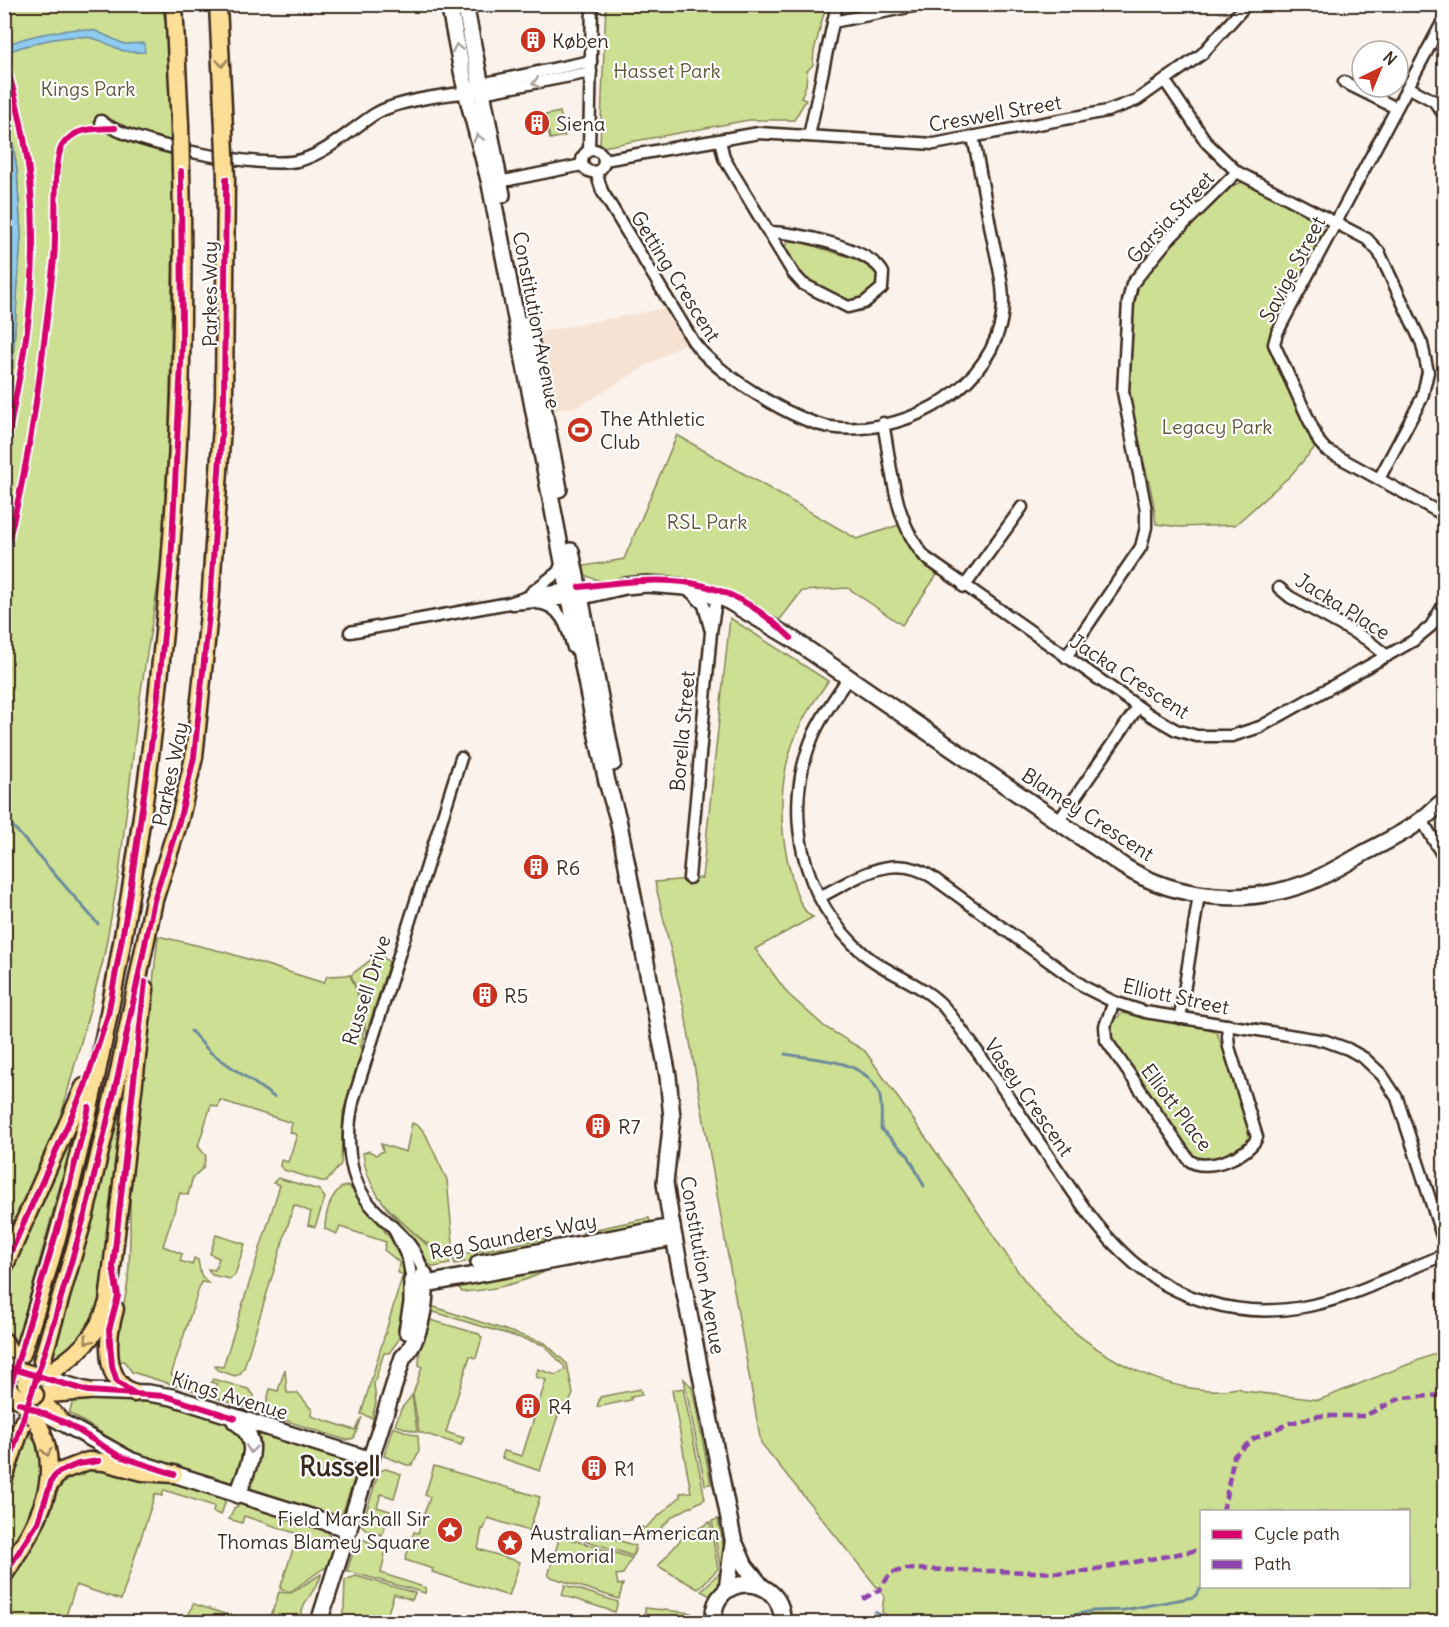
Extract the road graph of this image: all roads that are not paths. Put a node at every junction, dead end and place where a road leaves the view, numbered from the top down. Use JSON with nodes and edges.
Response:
{"nodes":[{"id":1,"x":174,"y":4,"type":"edge"},
{"id":2,"x":218,"y":4,"type":"edge"},
{"id":3,"x":449,"y":4,"type":"edge"},
{"id":4,"x":465,"y":4,"type":"edge"},
{"id":5,"x":592,"y":4,"type":"edge"},
{"id":6,"x":837,"y":4,"type":"edge"},
{"id":7,"x":924,"y":4,"type":"edge"},
{"id":8,"x":1247,"y":4,"type":"edge"},
{"id":9,"x":1444,"y":19,"type":"edge"},
{"id":10,"x":833,"y":21,"type":"junction"},
{"id":11,"x":591,"y":67,"type":"junction"},
{"id":12,"x":1165,"y":81,"type":"junction"},
{"id":13,"x":1344,"y":82,"type":"dead end"},
{"id":14,"x":1410,"y":83,"type":"edge"},
{"id":15,"x":481,"y":88,"type":"junction"},
{"id":16,"x":1410,"y":88,"type":"edge"},
{"id":17,"x":466,"y":91,"type":"junction"},
{"id":18,"x":1401,"y":99,"type":"edge"},
{"id":19,"x":1396,"y":108,"type":"junction"},
{"id":20,"x":1444,"y":115,"type":"edge"},
{"id":21,"x":102,"y":121,"type":"dead end"},
{"id":22,"x":809,"y":136,"type":"junction"},
{"id":23,"x":973,"y":137,"type":"junction"},
{"id":24,"x":720,"y":140,"type":"junction"},
{"id":25,"x":589,"y":150,"type":"junction"},
{"id":26,"x":604,"y":160,"type":"junction"},
{"id":27,"x":582,"y":165,"type":"junction"},
{"id":28,"x":596,"y":172,"type":"junction"},
{"id":29,"x":1238,"y":172,"type":"junction"},
{"id":30,"x":499,"y":182,"type":"junction"},
{"id":31,"x":1336,"y":224,"type":"junction"},
{"id":32,"x":769,"y":232,"type":"junction"},
{"id":33,"x":540,"y":420,"type":"junction"},
{"id":34,"x":883,"y":423,"type":"junction"},
{"id":35,"x":1378,"y":479,"type":"junction"},
{"id":36,"x":1022,"y":507,"type":"dead end"},
{"id":37,"x":1444,"y":515,"type":"edge"},
{"id":38,"x":562,"y":552,"type":"junction"},
{"id":39,"x":685,"y":587,"type":"junction"},
{"id":40,"x":964,"y":587,"type":"junction"},
{"id":41,"x":1279,"y":588,"type":"dead end"},
{"id":42,"x":718,"y":592,"type":"junction"},
{"id":43,"x":574,"y":593,"type":"junction"},
{"id":44,"x":523,"y":597,"type":"junction"},
{"id":45,"x":509,"y":603,"type":"junction"},
{"id":46,"x":536,"y":603,"type":"junction"},
{"id":47,"x":1444,"y":604,"type":"edge"},
{"id":48,"x":350,"y":632,"type":"dead end"},
{"id":49,"x":711,"y":632,"type":"junction"},
{"id":50,"x":1387,"y":656,"type":"junction"},
{"id":51,"x":1066,"y":657,"type":"junction"},
{"id":52,"x":585,"y":676,"type":"junction"},
{"id":53,"x":849,"y":677,"type":"junction"},
{"id":54,"x":1138,"y":707,"type":"junction"},
{"id":55,"x":461,"y":758,"type":"dead end"},
{"id":56,"x":1444,"y":801,"type":"edge"},
{"id":57,"x":1444,"y":812,"type":"edge"},
{"id":58,"x":618,"y":819,"type":"junction"},
{"id":59,"x":1422,"y":820,"type":"junction"},
{"id":60,"x":1058,"y":822,"type":"junction"},
{"id":61,"x":1444,"y":858,"type":"edge"},
{"id":62,"x":689,"y":878,"type":"dead end"},
{"id":63,"x":1199,"y":894,"type":"junction"},
{"id":64,"x":820,"y":897,"type":"junction"},
{"id":65,"x":148,"y":928,"type":"junction"},
{"id":66,"x":1114,"y":1002,"type":"junction"},
{"id":67,"x":108,"y":1015,"type":"junction"},
{"id":68,"x":1180,"y":1018,"type":"junction"},
{"id":69,"x":1227,"y":1025,"type":"junction"},
{"id":70,"x":673,"y":1232,"type":"junction"},
{"id":71,"x":1444,"y":1242,"type":"edge"},
{"id":72,"x":1444,"y":1256,"type":"edge"},
{"id":73,"x":4,"y":1267,"type":"edge"},
{"id":74,"x":113,"y":1267,"type":"junction"},
{"id":75,"x":421,"y":1280,"type":"junction"},
{"id":76,"x":23,"y":1385,"type":"edge"},
{"id":77,"x":88,"y":1391,"type":"joint"},
{"id":78,"x":134,"y":1393,"type":"junction"},
{"id":79,"x":225,"y":1414,"type":"junction"},
{"id":80,"x":59,"y":1419,"type":"joint"},
{"id":81,"x":371,"y":1460,"type":"junction"},
{"id":82,"x":174,"y":1474,"type":"junction"},
{"id":83,"x":4,"y":1478,"type":"edge"},
{"id":84,"x":48,"y":1486,"type":"junction"},
{"id":85,"x":238,"y":1495,"type":"junction"},
{"id":86,"x":349,"y":1529,"type":"junction"},
{"id":87,"x":733,"y":1539,"type":"junction"},
{"id":88,"x":4,"y":1575,"type":"edge"},
{"id":89,"x":762,"y":1587,"type":"junction"},
{"id":90,"x":727,"y":1590,"type":"junction"},
{"id":91,"x":778,"y":1603,"type":"junction"},
{"id":92,"x":712,"y":1619,"type":"edge"},
{"id":93,"x":319,"y":1623,"type":"edge"},
{"id":94,"x":782,"y":1623,"type":"edge"},
{"id":95,"x":796,"y":1623,"type":"edge"}],
"edges":[{"from":1,"to":67,"type":"main road","name":"Parkes Way","bridge":true},
{"from":2,"to":65,"type":"main road","name":"Parkes Way","one_way":true,"bridge":true},
{"from":17,"to":3,"type":"street","name":"Constitution Avenue","one_way":true},
{"from":4,"to":15,"type":"street","name":"Constitution Avenue"},
{"from":5,"to":11,"type":"street"},
{"from":6,"to":10,"type":"street"},
{"from":7,"to":10,"type":"street"},
{"from":8,"to":12,"type":"street","name":"Creswell Street"},
{"from":9,"to":14,"type":"street","name":"Savige Street"},
{"from":10,"to":22,"type":"street"},
{"from":11,"to":15,"type":"street"},
{"from":11,"to":25,"type":"street"},
{"from":12,"to":23,"type":"street","name":"Creswell Street"},
{"from":12,"to":29,"type":"street"},
{"from":13,"to":19,"type":"street"},
{"from":15,"to":17,"type":"street"},
{"from":15,"to":30,"type":"street","name":"Constitution Avenue"},
{"from":16,"to":20,"type":"street"},
{"from":17,"to":21,"type":"street"},
{"from":33,"to":17,"type":"street","name":"Constitution Avenue","one_way":true},
{"from":18,"to":19,"type":"street","name":"Savige Street"},
{"from":19,"to":31,"type":"street","name":"Savige Street"},
{"from":22,"to":23,"type":"street","name":"Creswell Street"},
{"from":22,"to":24,"type":"street","name":"Creswell Street"},
{"from":23,"to":34,"type":"street","name":"Getting Crescent"},
{"from":24,"to":26,"type":"street","name":"Creswell Street"},
{"from":24,"to":32,"type":"street"},
{"from":25,"to":26,"type":"street"},
{"from":25,"to":27,"type":"street"},
{"from":26,"to":28,"type":"street"},
{"from":27,"to":28,"type":"street"},
{"from":27,"to":30,"type":"street"},
{"from":28,"to":34,"type":"street","name":"Getting Crescent"},
{"from":29,"to":31,"type":"street"},
{"from":29,"to":51,"type":"street","name":"Garsia Street"},
{"from":30,"to":33,"type":"street","name":"Constitution Avenue"},
{"from":31,"to":35,"type":"street"},
{"from":31,"to":35,"type":"street","name":"Savige Street"},
{"from":32,"to":32,"type":"street"},
{"from":33,"to":38,"type":"street","name":"Constitution Avenue"},
{"from":33,"to":43,"type":"street","name":"Constitution Avenue"},
{"from":34,"to":40,"type":"street","name":"Jacka Crescent"},
{"from":35,"to":37,"type":"street","name":"Savige Street"},
{"from":36,"to":40,"type":"street"},
{"from":38,"to":43,"type":"street","name":"Constitution Avenue"},
{"from":38,"to":44,"type":"street"},
{"from":39,"to":42,"type":"street","name":"Blamey Crescent"},
{"from":39,"to":43,"type":"street","name":"Blamey Crescent"},
{"from":39,"to":49,"type":"street"},
{"from":40,"to":51,"type":"street","name":"Jacka Crescent"},
{"from":41,"to":50,"type":"street","name":"Jacka Place"},
{"from":42,"to":43,"type":"street","name":"Blamey Crescent"},
{"from":42,"to":49,"type":"street","name":"Borella Street"},
{"from":42,"to":53,"type":"street","name":"Blamey Crescent"},
{"from":43,"to":44,"type":"street"},
{"from":43,"to":46,"type":"street"},
{"from":43,"to":52,"type":"street","name":"Constitution Avenue"},
{"from":43,"to":58,"type":"street","name":"Constitution Avenue"},
{"from":44,"to":45,"type":"street"},
{"from":45,"to":46,"type":"street"},
{"from":45,"to":48,"type":"street"},
{"from":46,"to":52,"type":"street"},
{"from":47,"to":50,"type":"street","name":"Jacka Crescent"},
{"from":49,"to":62,"type":"street","name":"Borella Street"},
{"from":50,"to":54,"type":"street","name":"Jacka Crescent"},
{"from":51,"to":54,"type":"street","name":"Jacka Crescent"},
{"from":52,"to":58,"type":"street","name":"Constitution Avenue"},
{"from":53,"to":60,"type":"street","name":"Blamey Crescent"},
{"from":53,"to":64,"type":"street","name":"Vasey Crescent"},
{"from":54,"to":60,"type":"street"},
{"from":55,"to":75,"type":"street","name":"Russell Drive"},
{"from":56,"to":59,"type":"street","name":"Blamey Crescent"},
{"from":57,"to":59,"type":"street","name":"Blamey Crescent"},
{"from":58,"to":70,"type":"street","name":"Constitution Avenue"},
{"from":59,"to":61,"type":"street"},
{"from":59,"to":63,"type":"street","name":"Blamey Crescent"},
{"from":60,"to":63,"type":"street","name":"Blamey Crescent"},
{"from":63,"to":68,"type":"street"},
{"from":64,"to":66,"type":"street","name":"Elliott Street"},
{"from":64,"to":72,"type":"street","name":"Vasey Crescent"},
{"from":65,"to":74,"type":"main road"},
{"from":65,"to":76,"type":"main road","name":"Parkes Way"},
{"from":66,"to":68,"type":"street","name":"Elliott Street"},
{"from":66,"to":69,"type":"street","name":"Elliott Place"},
{"from":67,"to":73,"type":"main road"},
{"from":67,"to":76,"type":"main road","name":"Parkes Way"},
{"from":68,"to":69,"type":"street","name":"Elliott Street"},
{"from":69,"to":71,"type":"street","name":"Elliott Street"},
{"from":70,"to":75,"type":"street","name":"Reg Saunders Way"},
{"from":70,"to":87,"type":"street","name":"Constitution Avenue"},
{"from":74,"to":76,"type":"main road","one_way":true},
{"from":74,"to":78,"type":"main road"},
{"from":75,"to":81,"type":"street","name":"Russell Drive"},
{"from":76,"to":77,"type":"main road"},
{"from":76,"to":80,"type":"main road"},
{"from":76,"to":83,"type":"main road","name":"Parkes Way"},
{"from":76,"to":84,"type":"main road","one_way":true},
{"from":77,"to":78,"type":"street","name":"Kings Avenue"},
{"from":78,"to":79,"type":"street","name":"Kings Avenue"},
{"from":79,"to":81,"type":"street","name":"Kings Avenue"},
{"from":79,"to":85,"type":"street","one_way":true},
{"from":80,"to":82,"type":"street"},
{"from":81,"to":86,"type":"street","name":"Russell Drive"},
{"from":82,"to":84,"type":"main road"},
{"from":82,"to":85,"type":"street"},
{"from":84,"to":88,"type":"main road"},
{"from":85,"to":86,"type":"street"},
{"from":86,"to":93,"type":"street","name":"Russell Drive"},
{"from":87,"to":89,"type":"street","name":"Constitution Avenue"},
{"from":87,"to":90,"type":"street","name":"Constitution Avenue"},
{"from":89,"to":90,"type":"street"},
{"from":89,"to":91,"type":"street","name":"Constitution Avenue"},
{"from":90,"to":92,"type":"street"},
{"from":91,"to":94,"type":"street"},
{"from":91,"to":95,"type":"street","name":"Constitution Avenue"}]}
